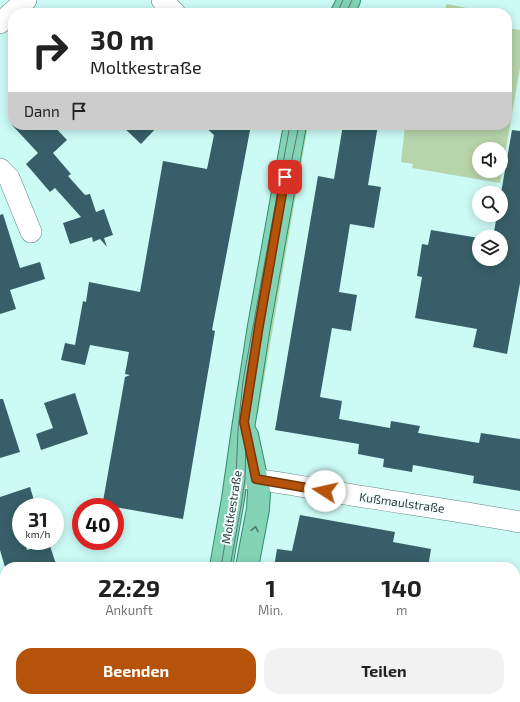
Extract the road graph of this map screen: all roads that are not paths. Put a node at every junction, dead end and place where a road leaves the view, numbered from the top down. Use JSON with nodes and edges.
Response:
{"nodes":[{"id":1,"x":26,"y":0,"type":"edge"},
{"id":2,"x":162,"y":0,"type":"edge"},
{"id":3,"x":17,"y":8,"type":"edge"},
{"id":4,"x":170,"y":8,"type":"edge"},
{"id":5,"x":8,"y":16,"type":"edge"},
{"id":6,"x":0,"y":23,"type":"edge"},
{"id":7,"x":294,"y":130,"type":"edge"},
{"id":8,"x":0,"y":168,"type":"edge"},
{"id":9,"x":31,"y":232,"type":"dead end"},
{"id":10,"x":246,"y":479,"type":"junction"},
{"id":11,"x":520,"y":522,"type":"edge"},
{"id":12,"x":221,"y":562,"type":"edge"},
{"id":13,"x":248,"y":562,"type":"edge"}],
"edges":[{"from":1,"to":3,"type":"street"},
{"from":2,"to":4,"type":"street"},
{"from":5,"to":6,"type":"street"},
{"from":7,"to":10,"type":"main road","name":"Moltkestraße"},
{"from":8,"to":9,"type":"street"},
{"from":10,"to":11,"type":"street","name":"Kußmaulstraße"},
{"from":10,"to":12,"type":"main road","name":"Moltkestraße"},
{"from":13,"to":10,"type":"main road","name":"Moltkestraße","one_way":true}]}
